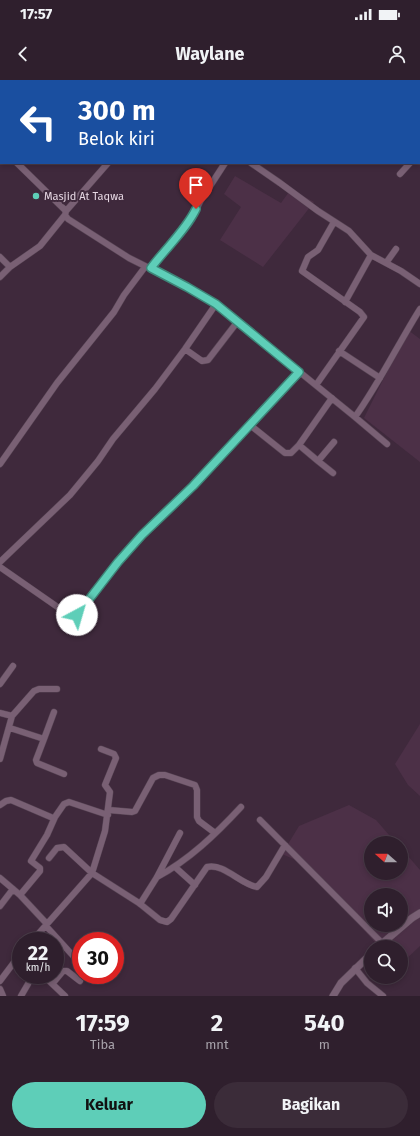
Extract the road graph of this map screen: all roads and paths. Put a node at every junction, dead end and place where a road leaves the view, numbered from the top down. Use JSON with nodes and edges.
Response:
{"nodes":[{"id":1,"x":18,"y":164,"type":"edge"},
{"id":2,"x":107,"y":164,"type":"edge"},
{"id":3,"x":224,"y":164,"type":"edge"},
{"id":4,"x":251,"y":164,"type":"edge"},
{"id":5,"x":409,"y":164,"type":"edge"},
{"id":6,"x":400,"y":174,"type":"dead end"},
{"id":7,"x":66,"y":213,"type":"junction"},
{"id":8,"x":334,"y":222,"type":"junction"},
{"id":9,"x":396,"y":248,"type":"dead end"},
{"id":10,"x":371,"y":255,"type":"junction"},
{"id":11,"x":0,"y":257,"type":"edge"},
{"id":12,"x":386,"y":263,"type":"junction"},
{"id":13,"x":10,"y":267,"type":"junction"},
{"id":14,"x":148,"y":268,"type":"junction"},
{"id":15,"x":0,"y":277,"type":"edge"},
{"id":16,"x":420,"y":284,"type":"edge"},
{"id":17,"x":345,"y":302,"type":"junction"},
{"id":18,"x":216,"y":304,"type":"junction"},
{"id":19,"x":420,"y":309,"type":"edge"},
{"id":20,"x":238,"y":321,"type":"junction"},
{"id":21,"x":185,"y":349,"type":"junction"},
{"id":22,"x":339,"y":351,"type":"junction"},
{"id":23,"x":299,"y":372,"type":"junction"},
{"id":24,"x":380,"y":378,"type":"junction"},
{"id":25,"x":316,"y":385,"type":"junction"},
{"id":26,"x":332,"y":398,"type":"junction"},
{"id":27,"x":355,"y":417,"type":"junction"},
{"id":28,"x":250,"y":425,"type":"junction"},
{"id":29,"x":334,"y":442,"type":"dead end"},
{"id":30,"x":387,"y":444,"type":"dead end"},
{"id":31,"x":299,"y":445,"type":"junction"},
{"id":32,"x":318,"y":461,"type":"junction"},
{"id":33,"x":0,"y":464,"type":"edge"},
{"id":34,"x":333,"y":473,"type":"dead end"},
{"id":35,"x":0,"y":562,"type":"edge"},
{"id":36,"x":0,"y":567,"type":"edge"},
{"id":37,"x":13,"y":666,"type":"dead end"},
{"id":38,"x":0,"y":684,"type":"edge"},
{"id":39,"x":57,"y":690,"type":"dead end"},
{"id":40,"x":0,"y":712,"type":"edge"},
{"id":41,"x":54,"y":712,"type":"dead end"},
{"id":42,"x":12,"y":716,"type":"junction"},
{"id":43,"x":10,"y":728,"type":"junction"},
{"id":44,"x":44,"y":739,"type":"junction"},
{"id":45,"x":101,"y":749,"type":"dead end"},
{"id":46,"x":0,"y":759,"type":"edge"},
{"id":47,"x":64,"y":774,"type":"dead end"},
{"id":48,"x":0,"y":805,"type":"edge"},
{"id":49,"x":241,"y":807,"type":"dead end"},
{"id":50,"x":108,"y":813,"type":"junction"},
{"id":51,"x":55,"y":817,"type":"junction"},
{"id":52,"x":260,"y":820,"type":"dead end"},
{"id":53,"x":180,"y":833,"type":"dead end"},
{"id":54,"x":215,"y":833,"type":"junction"},
{"id":55,"x":284,"y":844,"type":"junction"},
{"id":56,"x":49,"y":858,"type":"dead end"},
{"id":57,"x":175,"y":868,"type":"junction"},
{"id":58,"x":92,"y":873,"type":"junction"},
{"id":59,"x":157,"y":877,"type":"junction"},
{"id":60,"x":0,"y":878,"type":"edge"},
{"id":61,"x":195,"y":885,"type":"junction"},
{"id":62,"x":13,"y":889,"type":"junction"},
{"id":63,"x":20,"y":895,"type":"junction"},
{"id":64,"x":140,"y":904,"type":"junction"},
{"id":65,"x":0,"y":906,"type":"edge"},
{"id":66,"x":420,"y":913,"type":"edge"},
{"id":67,"x":46,"y":925,"type":"junction"},
{"id":68,"x":40,"y":932,"type":"edge"},
{"id":69,"x":375,"y":940,"type":"edge"},
{"id":70,"x":386,"y":940,"type":"edge"},
{"id":71,"x":72,"y":954,"type":"edge"},
{"id":72,"x":364,"y":960,"type":"edge"},
{"id":73,"x":12,"y":967,"type":"edge"},
{"id":74,"x":355,"y":968,"type":"junction"},
{"id":75,"x":0,"y":981,"type":"edge"},
{"id":76,"x":28,"y":984,"type":"dead end"},
{"id":77,"x":54,"y":984,"type":"edge"},
{"id":78,"x":0,"y":989,"type":"edge"},
{"id":79,"x":3,"y":996,"type":"edge"},
{"id":80,"x":20,"y":996,"type":"edge"},
{"id":81,"x":65,"y":996,"type":"edge"},
{"id":82,"x":333,"y":996,"type":"edge"},
{"id":83,"x":383,"y":996,"type":"edge"}],
"edges":[{"from":1,"to":7,"type":"street"},
{"from":2,"to":7,"type":"street"},
{"from":3,"to":14,"type":"street"},
{"from":4,"to":8,"type":"street"},
{"from":5,"to":6,"type":"street"},
{"from":7,"to":13,"type":"street"},
{"from":7,"to":14,"type":"street"},
{"from":8,"to":10,"type":"street"},
{"from":8,"to":17,"type":"street"},
{"from":9,"to":12,"type":"street"},
{"from":10,"to":12,"type":"street"},
{"from":10,"to":17,"type":"street"},
{"from":11,"to":13,"type":"street"},
{"from":12,"to":16,"type":"street"},
{"from":13,"to":15,"type":"street"},
{"from":14,"to":18,"type":"street"},
{"from":14,"to":33,"type":"street"},
{"from":17,"to":22,"type":"street"},
{"from":18,"to":20,"type":"street"},
{"from":18,"to":21,"type":"street"},
{"from":19,"to":24,"type":"street"},
{"from":20,"to":21,"type":"street"},
{"from":20,"to":23,"type":"street"},
{"from":21,"to":35,"type":"street"},
{"from":22,"to":24,"type":"street"},
{"from":22,"to":25,"type":"street"},
{"from":23,"to":25,"type":"street"},
{"from":23,"to":28,"type":"street"},
{"from":24,"to":27,"type":"street"},
{"from":25,"to":26,"type":"street"},
{"from":26,"to":27,"type":"street"},
{"from":26,"to":31,"type":"street"},
{"from":27,"to":30,"type":"street"},
{"from":28,"to":31,"type":"street"},
{"from":28,"to":36,"type":"street"},
{"from":29,"to":32,"type":"street"},
{"from":31,"to":32,"type":"street"},
{"from":32,"to":34,"type":"street"},
{"from":37,"to":38,"type":"street"},
{"from":39,"to":42,"type":"street"},
{"from":40,"to":42,"type":"street"},
{"from":41,"to":44,"type":"street"},
{"from":42,"to":43,"type":"street"},
{"from":43,"to":44,"type":"street"},
{"from":43,"to":46,"type":"street"},
{"from":44,"to":47,"type":"street"},
{"from":45,"to":50,"type":"street"},
{"from":48,"to":51,"type":"street"},
{"from":49,"to":54,"type":"street"},
{"from":50,"to":51,"type":"street"},
{"from":50,"to":54,"type":"street"},
{"from":50,"to":58,"type":"street"},
{"from":51,"to":63,"type":"street"},
{"from":52,"to":55,"type":"street"},
{"from":53,"to":59,"type":"street"},
{"from":54,"to":57,"type":"street"},
{"from":55,"to":61,"type":"street"},
{"from":55,"to":69,"type":"street"},
{"from":56,"to":58,"type":"street"},
{"from":57,"to":59,"type":"street"},
{"from":57,"to":61,"type":"street"},
{"from":58,"to":64,"type":"street"},
{"from":58,"to":67,"type":"street"},
{"from":59,"to":64,"type":"street"},
{"from":60,"to":62,"type":"street"},
{"from":61,"to":64,"type":"street"},
{"from":62,"to":63,"type":"street"},
{"from":62,"to":65,"type":"street"},
{"from":63,"to":67,"type":"street"},
{"from":66,"to":70,"type":"street"},
{"from":67,"to":68,"type":"street"},
{"from":67,"to":71,"type":"street"},
{"from":72,"to":74,"type":"street"},
{"from":73,"to":75,"type":"street"},
{"from":74,"to":82,"type":"street"},
{"from":74,"to":83,"type":"street"},
{"from":76,"to":80,"type":"street"},
{"from":77,"to":81,"type":"street"},
{"from":78,"to":79,"type":"street"}]}
